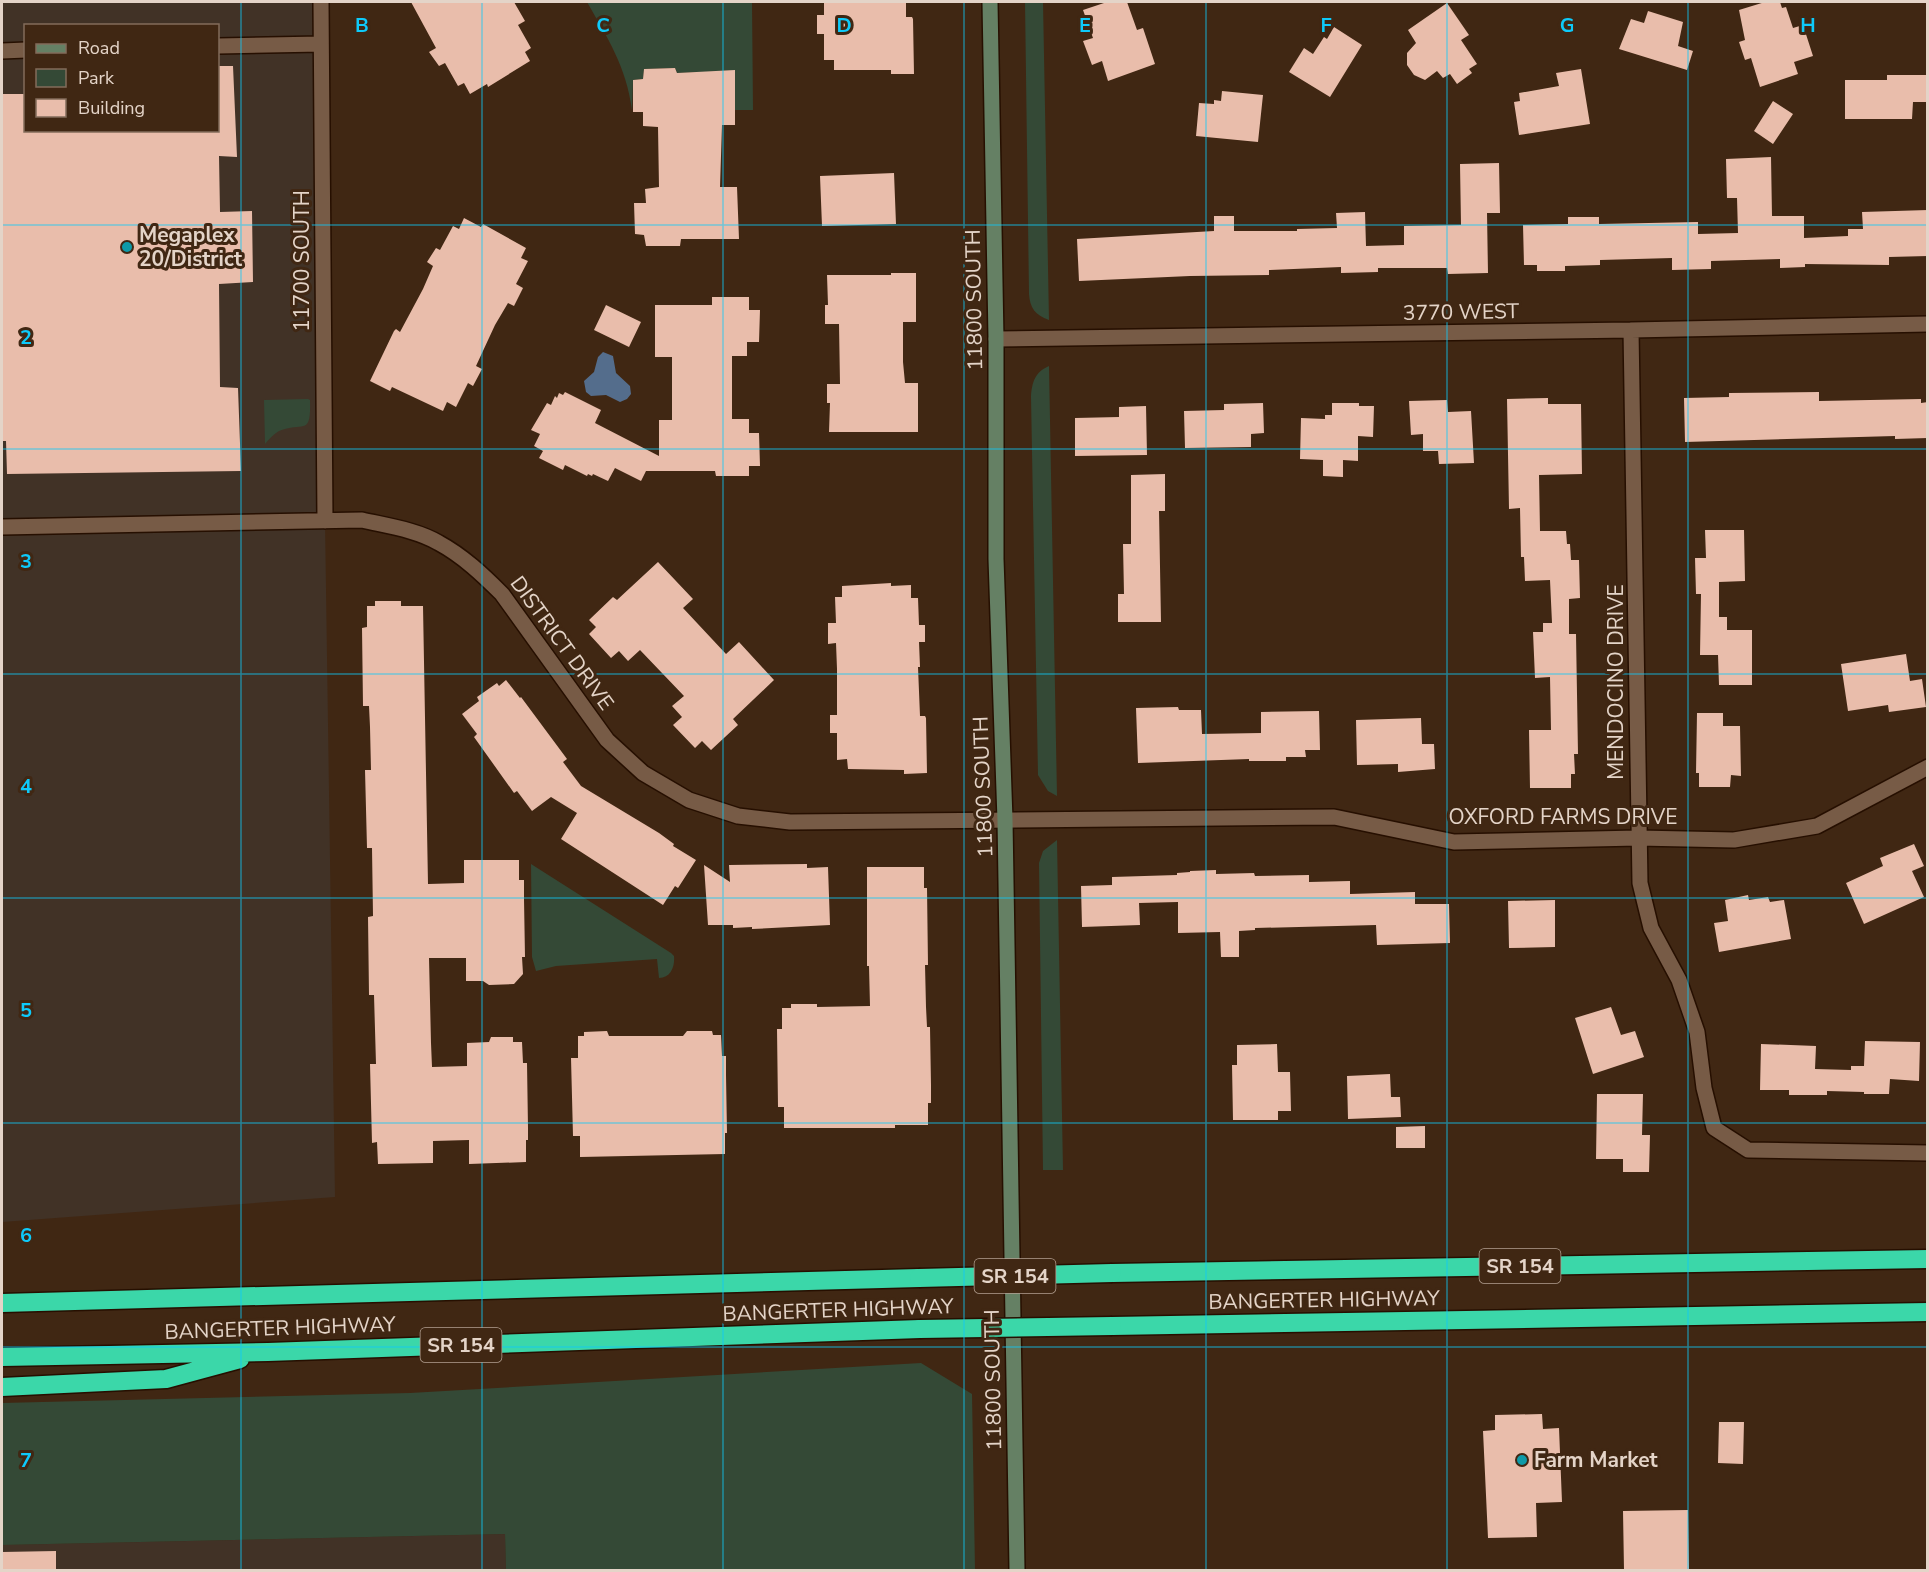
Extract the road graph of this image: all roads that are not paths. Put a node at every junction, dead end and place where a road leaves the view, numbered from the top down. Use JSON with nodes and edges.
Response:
{"nodes":[{"id":1,"x":321,"y":2,"type":"edge"},
{"id":2,"x":990,"y":2,"type":"edge"},
{"id":3,"x":321,"y":44,"type":"junction"},
{"id":4,"x":219,"y":46,"type":"edge"},
{"id":5,"x":24,"y":50,"type":"edge"},
{"id":6,"x":2,"y":51,"type":"edge"},
{"id":7,"x":1928,"y":324,"type":"edge"},
{"id":8,"x":1631,"y":330,"type":"junction"},
{"id":9,"x":996,"y":339,"type":"junction"},
{"id":10,"x":325,"y":520,"type":"junction"},
{"id":11,"x":2,"y":527,"type":"edge"},
{"id":12,"x":1928,"y":767,"type":"edge"},
{"id":13,"x":1005,"y":820,"type":"junction"},
{"id":14,"x":1638,"y":838,"type":"junction"},
{"id":15,"x":1928,"y":1153,"type":"edge"},
{"id":16,"x":1928,"y":1259,"type":"edge"},
{"id":17,"x":2,"y":1303,"type":"edge"},
{"id":18,"x":1928,"y":1312,"type":"edge"},
{"id":19,"x":268,"y":1352,"type":"junction"},
{"id":20,"x":2,"y":1357,"type":"edge"},
{"id":21,"x":2,"y":1388,"type":"edge"},
{"id":22,"x":1017,"y":1570,"type":"edge"}],
"edges":[{"from":1,"to":3,"type":"street","name":"11700 SOUTH"},
{"from":2,"to":9,"type":"main road","name":"11800 SOUTH"},
{"from":3,"to":4,"type":"street"},
{"from":3,"to":10,"type":"street","name":"11700 SOUTH"},
{"from":5,"to":6,"type":"street"},
{"from":7,"to":8,"type":"street","name":"3770 WEST"},
{"from":8,"to":9,"type":"street","name":"3770 WEST"},
{"from":8,"to":14,"type":"street","name":"MENDOCINO DRIVE"},
{"from":9,"to":13,"type":"main road","name":"11800 SOUTH"},
{"from":10,"to":11,"type":"street","name":"DISTRICT DRIVE"},
{"from":10,"to":13,"type":"street","name":"DISTRICT DRIVE"},
{"from":12,"to":14,"type":"street","name":"OXFORD FARMS DRIVE"},
{"from":13,"to":14,"type":"street","name":"OXFORD FARMS DRIVE"},
{"from":13,"to":22,"type":"main road","name":"11800 SOUTH"},
{"from":14,"to":15,"type":"street","name":"MENDOCINO DRIVE"},
{"from":16,"to":17,"type":"highway","name":"BANGERTER HIGHWAY","number":"SR 154","bridge":true},
{"from":18,"to":19,"type":"highway","name":"BANGERTER HIGHWAY","number":"SR 154","bridge":true},
{"from":19,"to":20,"type":"highway","name":"BANGERTER HIGHWAY","number":"SR 154"},
{"from":19,"to":21,"type":"highway"}]}
